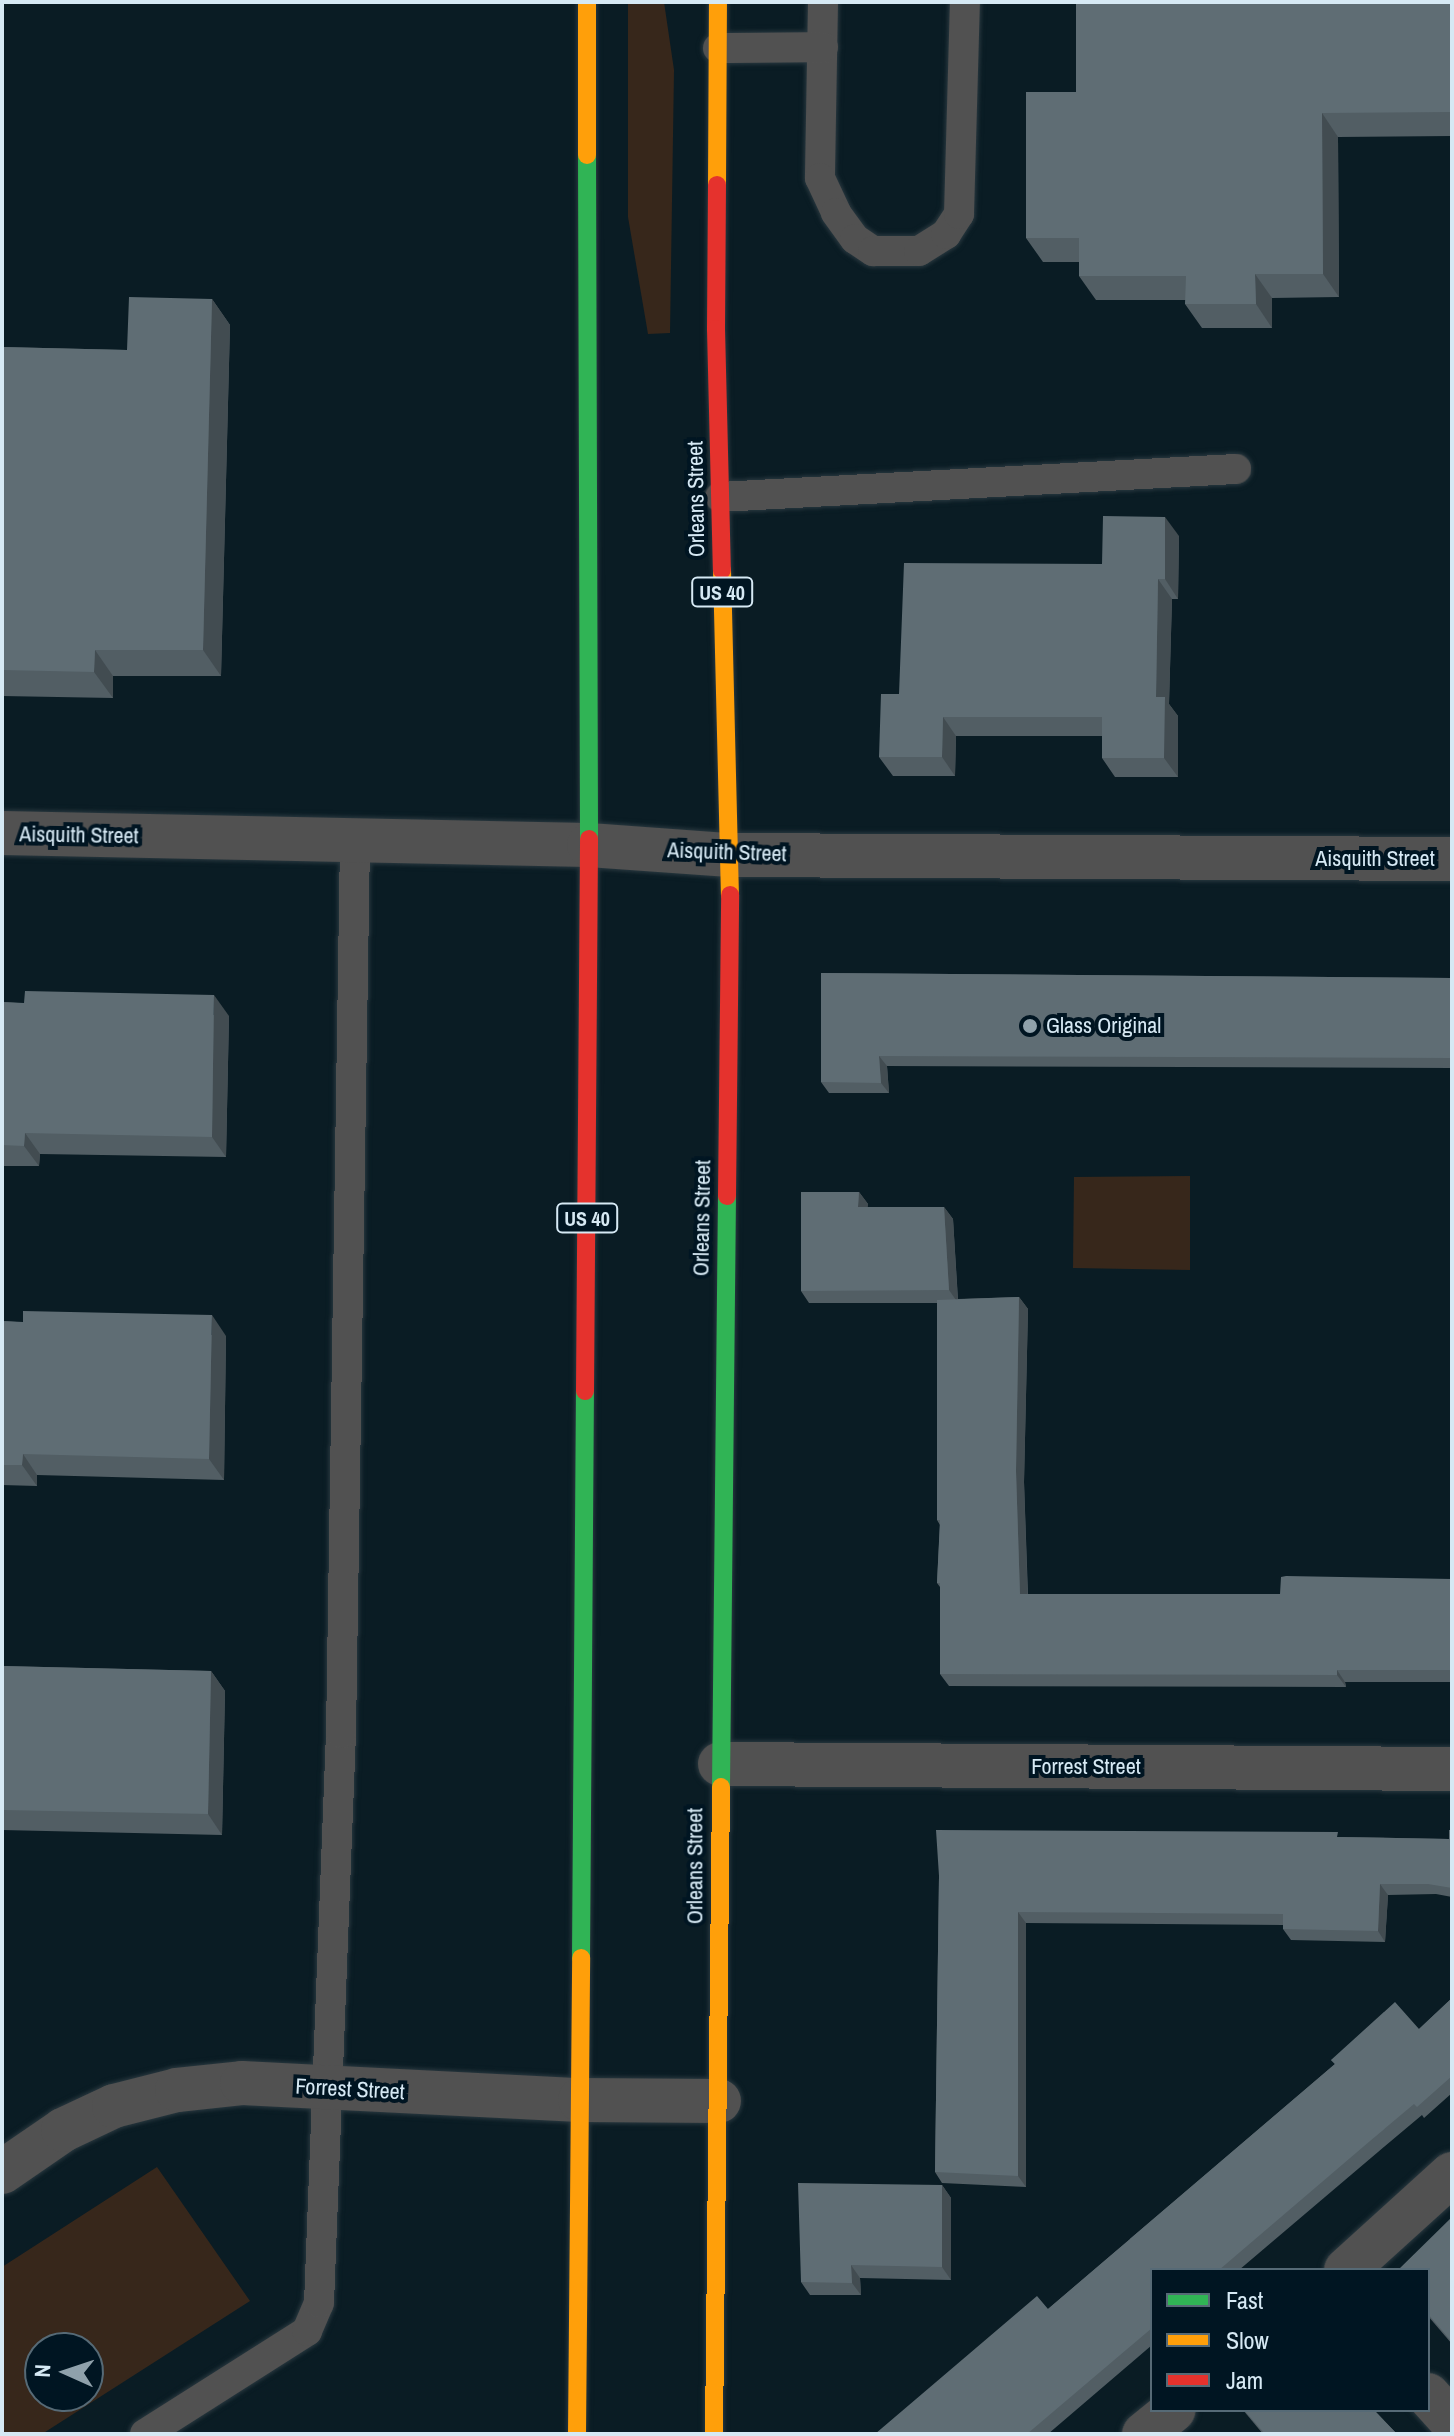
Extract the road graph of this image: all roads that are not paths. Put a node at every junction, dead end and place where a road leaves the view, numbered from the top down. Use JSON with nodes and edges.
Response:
{"nodes":[{"id":1,"x":587,"y":2,"type":"edge"},
{"id":2,"x":718,"y":2,"type":"edge"},
{"id":3,"x":823,"y":2,"type":"edge"},
{"id":4,"x":965,"y":2,"type":"edge"},
{"id":5,"x":823,"y":47,"type":"junction"},
{"id":6,"x":718,"y":48,"type":"junction"},
{"id":7,"x":1236,"y":469,"type":"dead end"},
{"id":8,"x":720,"y":497,"type":"junction"},
{"id":9,"x":2,"y":833,"type":"edge"},
{"id":10,"x":355,"y":841,"type":"junction"},
{"id":11,"x":589,"y":845,"type":"junction"},
{"id":12,"x":730,"y":855,"type":"junction"},
{"id":13,"x":1452,"y":859,"type":"edge"},
{"id":14,"x":720,"y":1764,"type":"junction"},
{"id":15,"x":1452,"y":1769,"type":"edge"},
{"id":16,"x":329,"y":2088,"type":"junction"},
{"id":17,"x":580,"y":2100,"type":"junction"},
{"id":18,"x":719,"y":2101,"type":"junction"},
{"id":19,"x":2,"y":2172,"type":"edge"},
{"id":20,"x":1452,"y":2174,"type":"edge"},
{"id":21,"x":1348,"y":2268,"type":"edge"},
{"id":22,"x":1430,"y":2397,"type":"edge"},
{"id":23,"x":1172,"y":2412,"type":"edge"},
{"id":24,"x":1452,"y":2422,"type":"edge"},
{"id":25,"x":145,"y":2434,"type":"edge"},
{"id":26,"x":577,"y":2434,"type":"edge"},
{"id":27,"x":714,"y":2434,"type":"edge"},
{"id":28,"x":1144,"y":2434,"type":"edge"}],
"edges":[{"from":1,"to":11,"type":"main road","number":"US 40"},
{"from":2,"to":6,"type":"main road","name":"Orleans Street","number":"US 40"},
{"from":3,"to":5,"type":"lane"},
{"from":4,"to":5,"type":"lane"},
{"from":5,"to":6,"type":"lane"},
{"from":6,"to":8,"type":"main road","name":"Orleans Street","number":"US 40"},
{"from":7,"to":8,"type":"lane"},
{"from":8,"to":12,"type":"main road","name":"Orleans Street","number":"US 40"},
{"from":9,"to":10,"type":"street","name":"Aisquith Street"},
{"from":10,"to":11,"type":"street","name":"Aisquith Street"},
{"from":10,"to":16,"type":"lane"},
{"from":11,"to":12,"type":"street","name":"Aisquith Street"},
{"from":11,"to":17,"type":"main road","number":"US 40"},
{"from":12,"to":13,"type":"street","name":"Aisquith Street"},
{"from":12,"to":14,"type":"main road","name":"Orleans Street","number":"US 40"},
{"from":14,"to":15,"type":"street","name":"Forrest Street"},
{"from":14,"to":18,"type":"main road","name":"Orleans Street","number":"US 40"},
{"from":16,"to":17,"type":"street","name":"Forrest Street"},
{"from":16,"to":19,"type":"street","name":"Forrest Street"},
{"from":16,"to":25,"type":"lane"},
{"from":17,"to":18,"type":"street","name":"Forrest Street"},
{"from":17,"to":26,"type":"main road","number":"US 40"},
{"from":18,"to":27,"type":"main road","name":"Orleans Street","number":"US 40"},
{"from":20,"to":21,"type":"street"},
{"from":22,"to":24,"type":"street"},
{"from":23,"to":28,"type":"street"}]}
